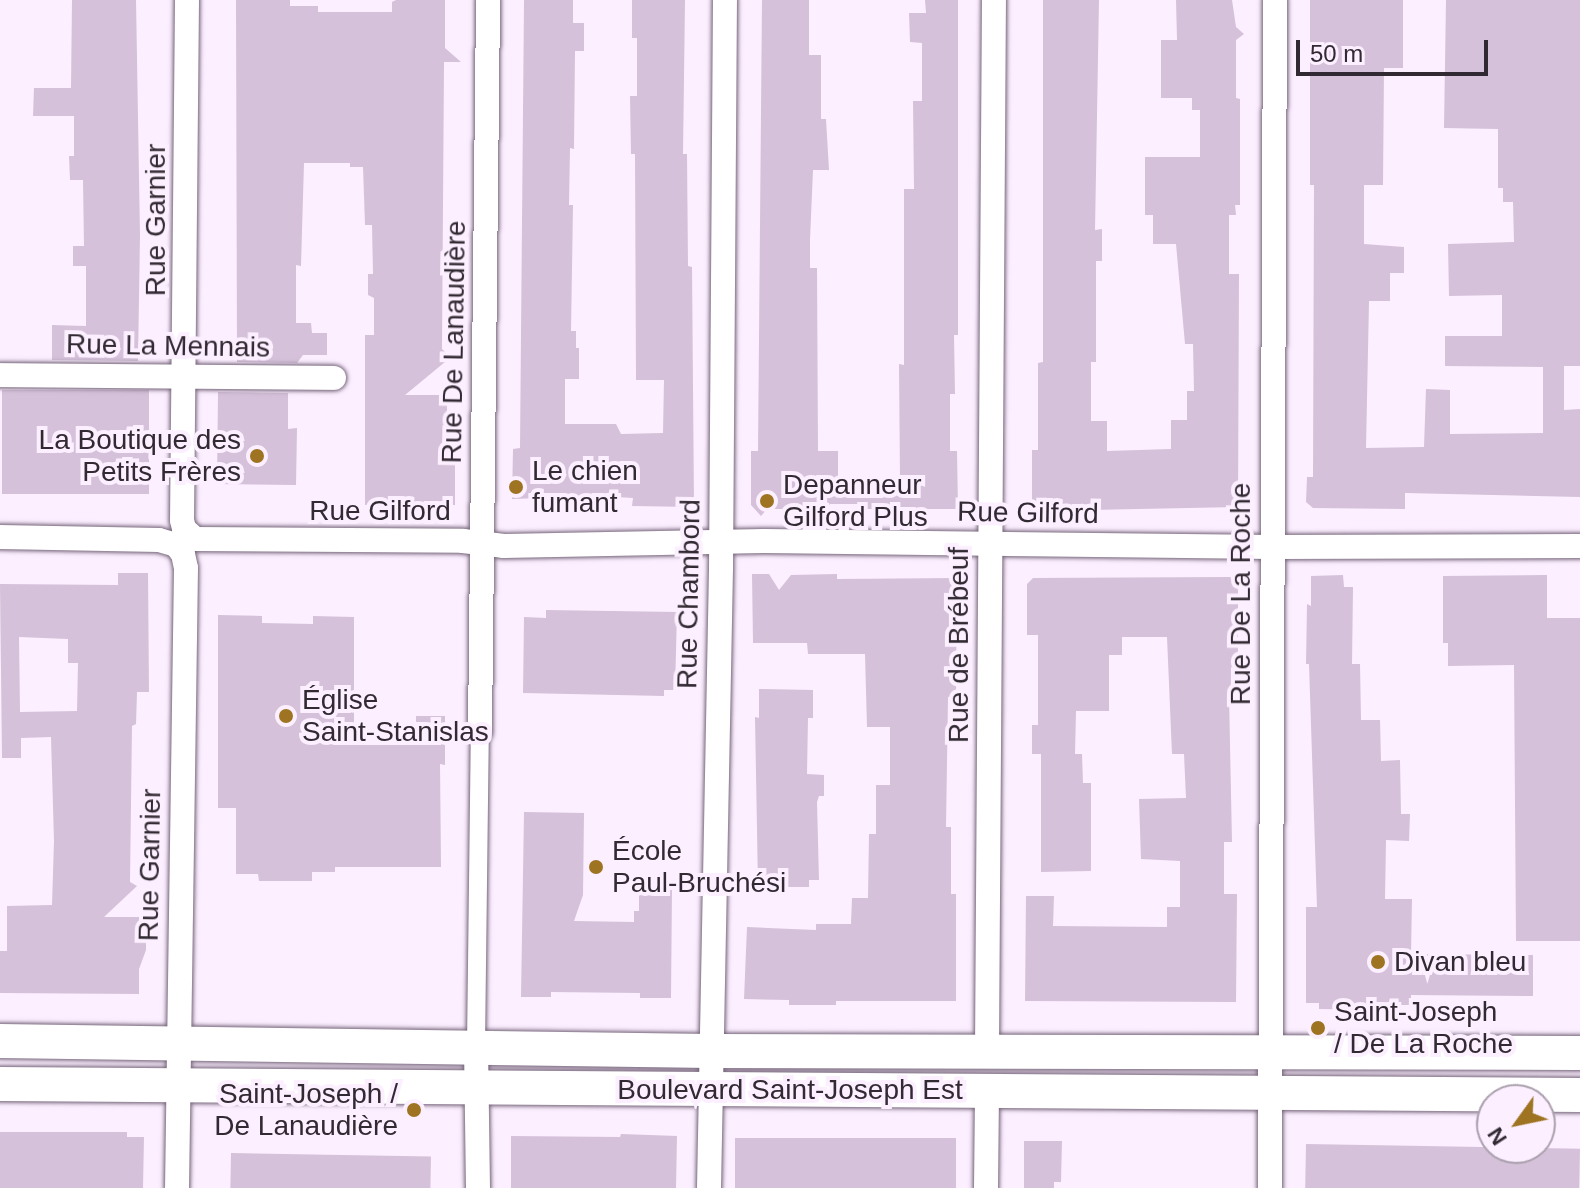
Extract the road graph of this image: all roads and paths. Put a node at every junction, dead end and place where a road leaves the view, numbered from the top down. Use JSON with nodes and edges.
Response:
{"nodes":[{"id":1,"x":187,"y":0,"type":"edge"},
{"id":2,"x":488,"y":0,"type":"edge"},
{"id":3,"x":725,"y":0,"type":"edge"},
{"id":4,"x":994,"y":0,"type":"edge"},
{"id":5,"x":1275,"y":0,"type":"edge"},
{"id":6,"x":0,"y":375,"type":"edge"},
{"id":7,"x":184,"y":376,"type":"junction"},
{"id":8,"x":334,"y":378,"type":"dead end"},
{"id":9,"x":0,"y":537,"type":"edge"},
{"id":10,"x":182,"y":540,"type":"junction"},
{"id":11,"x":990,"y":541,"type":"junction"},
{"id":12,"x":482,"y":544,"type":"junction"},
{"id":13,"x":721,"y":544,"type":"junction"},
{"id":14,"x":1580,"y":546,"type":"edge"},
{"id":15,"x":1272,"y":547,"type":"junction"},
{"id":16,"x":480,"y":732,"type":"joint"},
{"id":17,"x":0,"y":1041,"type":"edge"},
{"id":18,"x":178,"y":1044,"type":"junction"},
{"id":19,"x":476,"y":1046,"type":"junction"},
{"id":20,"x":987,"y":1050,"type":"junction"},
{"id":21,"x":711,"y":1051,"type":"junction"},
{"id":22,"x":1270,"y":1052,"type":"junction"},
{"id":23,"x":1580,"y":1053,"type":"edge"},
{"id":24,"x":0,"y":1084,"type":"edge"},
{"id":25,"x":178,"y":1085,"type":"junction"},
{"id":26,"x":477,"y":1087,"type":"junction"},
{"id":27,"x":710,"y":1089,"type":"junction"},
{"id":28,"x":987,"y":1091,"type":"junction"},
{"id":29,"x":1270,"y":1094,"type":"junction"},
{"id":30,"x":1580,"y":1095,"type":"edge"},
{"id":31,"x":177,"y":1188,"type":"edge"},
{"id":32,"x":478,"y":1188,"type":"edge"},
{"id":33,"x":709,"y":1188,"type":"edge"},
{"id":34,"x":986,"y":1188,"type":"edge"},
{"id":35,"x":1270,"y":1188,"type":"edge"}],
"edges":[{"from":1,"to":7,"type":"street","name":"Rue Garnier"},
{"from":2,"to":12,"type":"street","name":"Rue De Lanaudière"},
{"from":3,"to":13,"type":"street","name":"Rue Chambord"},
{"from":4,"to":11,"type":"street","name":"Rue de Brébeuf"},
{"from":5,"to":15,"type":"street","name":"Rue De La Roche"},
{"from":6,"to":7,"type":"street","name":"Rue La Mennais"},
{"from":7,"to":8,"type":"street","name":"Rue La Mennais"},
{"from":7,"to":10,"type":"street","name":"Rue Garnier"},
{"from":9,"to":10,"type":"street","name":"Rue Gilford"},
{"from":10,"to":12,"type":"street","name":"Rue Gilford"},
{"from":10,"to":18,"type":"street","name":"Rue Garnier"},
{"from":11,"to":13,"type":"street","name":"Rue Gilford"},
{"from":11,"to":15,"type":"street","name":"Rue Gilford"},
{"from":11,"to":20,"type":"street","name":"Rue de Brébeuf"},
{"from":12,"to":13,"type":"street","name":"Rue Gilford"},
{"from":12,"to":16,"type":"street","name":"Rue De Lanaudière"},
{"from":13,"to":21,"type":"street","name":"Rue Chambord"},
{"from":14,"to":15,"type":"street","name":"Rue Gilford"},
{"from":15,"to":22,"type":"street","name":"Rue De La Roche"},
{"from":16,"to":19,"type":"street"},
{"from":17,"to":18,"type":"main road","name":"Boulevard Saint-Joseph Est"},
{"from":18,"to":19,"type":"main road","name":"Boulevard Saint-Joseph Est"},
{"from":18,"to":25,"type":"street","name":"Rue Garnier"},
{"from":19,"to":21,"type":"main road","name":"Boulevard Saint-Joseph Est"},
{"from":19,"to":26,"type":"street"},
{"from":20,"to":21,"type":"main road","name":"Boulevard Saint-Joseph Est"},
{"from":20,"to":22,"type":"main road","name":"Boulevard Saint-Joseph Est"},
{"from":21,"to":27,"type":"street","name":"Rue Chambord"},
{"from":22,"to":23,"type":"main road","name":"Boulevard Saint-Joseph Est"},
{"from":22,"to":29,"type":"street","name":"Rue De La Roche"},
{"from":24,"to":25,"type":"main road","name":"Boulevard Saint-Joseph Est"},
{"from":25,"to":26,"type":"main road","name":"Boulevard Saint-Joseph Est"},
{"from":25,"to":31,"type":"street","name":"Rue Garnier"},
{"from":26,"to":27,"type":"main road","name":"Boulevard Saint-Joseph Est"},
{"from":26,"to":32,"type":"street"},
{"from":27,"to":28,"type":"main road","name":"Boulevard Saint-Joseph Est"},
{"from":27,"to":33,"type":"street","name":"Rue Chambord"},
{"from":28,"to":29,"type":"main road","name":"Boulevard Saint-Joseph Est"},
{"from":28,"to":34,"type":"street"},
{"from":29,"to":30,"type":"main road","name":"Boulevard Saint-Joseph Est"},
{"from":29,"to":35,"type":"street","name":"Rue De La Roche"}]}
